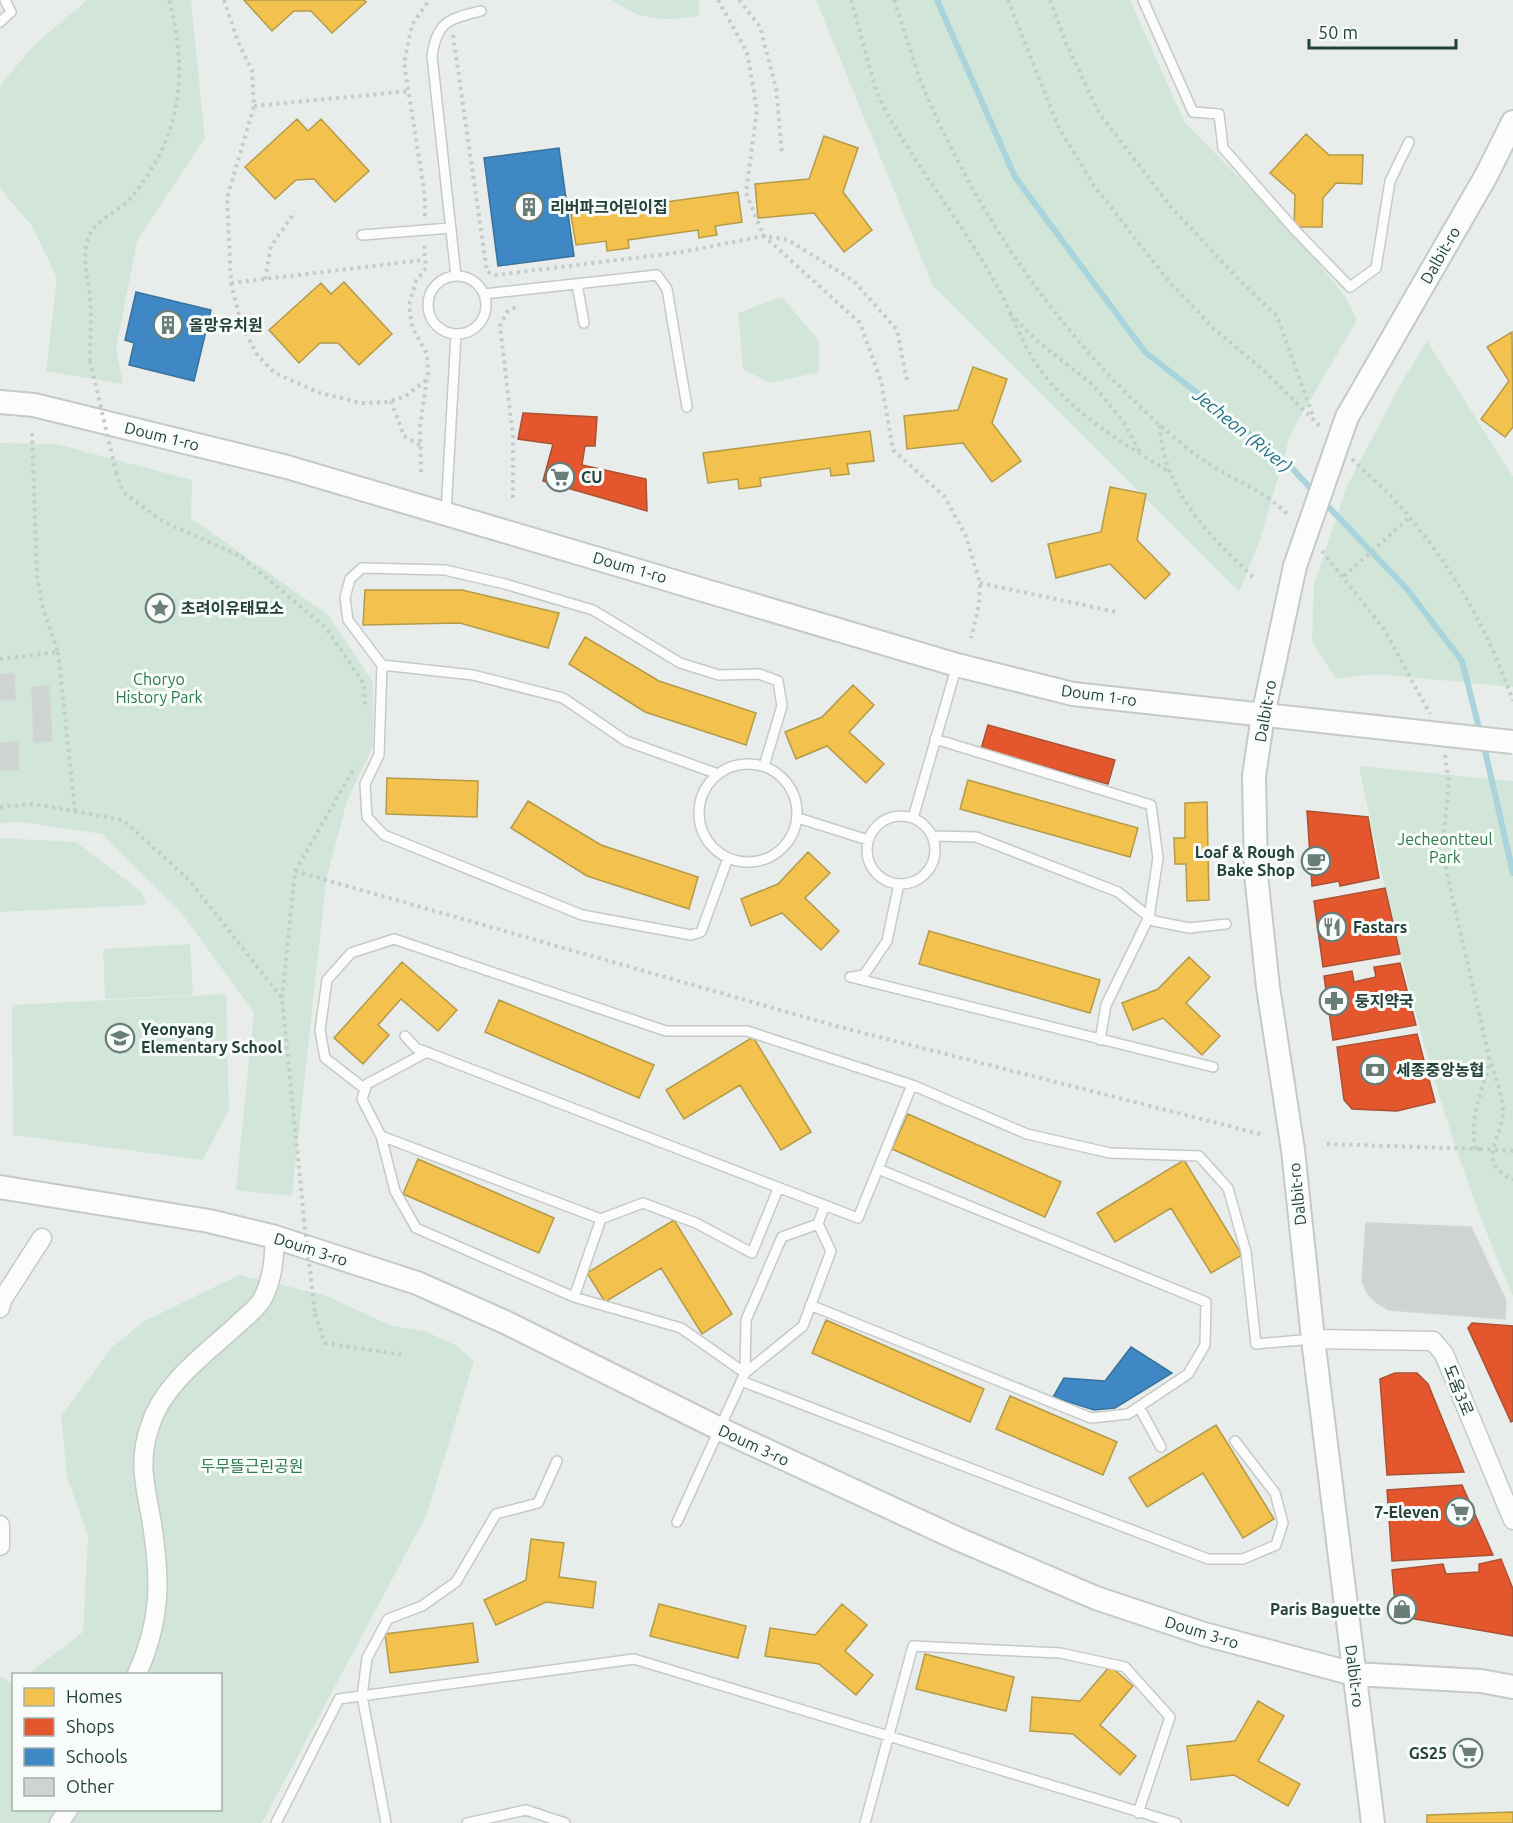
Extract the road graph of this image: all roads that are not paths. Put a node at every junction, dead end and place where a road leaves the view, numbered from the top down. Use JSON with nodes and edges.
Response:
{"nodes":[{"id":1,"x":5,"y":0,"type":"edge"},
{"id":2,"x":1143,"y":0,"type":"edge"},
{"id":3,"x":481,"y":11,"type":"dead end"},
{"id":4,"x":0,"y":22,"type":"edge"},
{"id":5,"x":1513,"y":122,"type":"edge"},
{"id":6,"x":1409,"y":142,"type":"dead end"},
{"id":7,"x":451,"y":228,"type":"junction"},
{"id":8,"x":362,"y":235,"type":"dead end"},
{"id":9,"x":456,"y":276,"type":"junction"},
{"id":10,"x":577,"y":284,"type":"junction"},
{"id":11,"x":484,"y":294,"type":"junction"},
{"id":12,"x":584,"y":323,"type":"dead end"},
{"id":13,"x":456,"y":334,"type":"junction"},
{"id":14,"x":0,"y":402,"type":"edge"},
{"id":15,"x":687,"y":407,"type":"dead end"},
{"id":16,"x":446,"y":513,"type":"junction"},
{"id":17,"x":382,"y":665,"type":"junction"},
{"id":18,"x":957,"y":665,"type":"junction"},
{"id":19,"x":1263,"y":715,"type":"junction"},
{"id":20,"x":935,"y":739,"type":"junction"},
{"id":21,"x":1513,"y":742,"type":"edge"},
{"id":22,"x":764,"y":766,"type":"junction"},
{"id":23,"x":718,"y":774,"type":"junction"},
{"id":24,"x":798,"y":818,"type":"junction"},
{"id":25,"x":913,"y":818,"type":"junction"},
{"id":26,"x":933,"y":837,"type":"junction"},
{"id":27,"x":868,"y":840,"type":"junction"},
{"id":28,"x":728,"y":858,"type":"junction"},
{"id":29,"x":899,"y":884,"type":"junction"},
{"id":30,"x":1149,"y":917,"type":"junction"},
{"id":31,"x":1226,"y":924,"type":"dead end"},
{"id":32,"x":405,"y":1035,"type":"dead end"},
{"id":33,"x":1100,"y":1040,"type":"junction"},
{"id":34,"x":427,"y":1052,"type":"junction"},
{"id":35,"x":1213,"y":1067,"type":"dead end"},
{"id":36,"x":912,"y":1085,"type":"junction"},
{"id":37,"x":365,"y":1089,"type":"junction"},
{"id":38,"x":381,"y":1136,"type":"junction"},
{"id":39,"x":878,"y":1169,"type":"junction"},
{"id":40,"x":0,"y":1187,"type":"edge"},
{"id":41,"x":778,"y":1189,"type":"junction"},
{"id":42,"x":824,"y":1207,"type":"junction"},
{"id":43,"x":601,"y":1220,"type":"junction"},
{"id":44,"x":818,"y":1224,"type":"junction"},
{"id":45,"x":275,"y":1237,"type":"junction"},
{"id":46,"x":42,"y":1238,"type":"dead end"},
{"id":47,"x":574,"y":1297,"type":"junction"},
{"id":48,"x":1,"y":1303,"type":"edge"},
{"id":49,"x":810,"y":1305,"type":"junction"},
{"id":50,"x":1312,"y":1339,"type":"junction"},
{"id":51,"x":743,"y":1377,"type":"junction"},
{"id":52,"x":1139,"y":1407,"type":"junction"},
{"id":53,"x":720,"y":1429,"type":"junction"},
{"id":54,"x":1235,"y":1441,"type":"dead end"},
{"id":55,"x":1161,"y":1447,"type":"dead end"},
{"id":56,"x":558,"y":1461,"type":"dead end"},
{"id":57,"x":1513,"y":1520,"type":"edge"},
{"id":58,"x":677,"y":1522,"type":"dead end"},
{"id":59,"x":0,"y":1525,"type":"edge"},
{"id":60,"x":0,"y":1546,"type":"edge"},
{"id":61,"x":137,"y":1673,"type":"edge"},
{"id":62,"x":1354,"y":1674,"type":"junction"},
{"id":63,"x":1513,"y":1687,"type":"edge"},
{"id":64,"x":362,"y":1696,"type":"junction"},
{"id":65,"x":888,"y":1737,"type":"junction"},
{"id":66,"x":1138,"y":1813,"type":"junction"},
{"id":67,"x":276,"y":1823,"type":"edge"},
{"id":68,"x":386,"y":1823,"type":"edge"},
{"id":69,"x":467,"y":1823,"type":"edge"},
{"id":70,"x":565,"y":1823,"type":"edge"},
{"id":71,"x":865,"y":1823,"type":"edge"},
{"id":72,"x":1176,"y":1823,"type":"edge"},
{"id":73,"x":1373,"y":1823,"type":"edge"}],
"edges":[{"from":1,"to":4,"type":"lane"},
{"from":2,"to":6,"type":"lane"},
{"from":3,"to":7,"type":"lane"},
{"from":5,"to":19,"type":"street","name":"Dalbit-ro","bridge":true},
{"from":7,"to":8,"type":"lane"},
{"from":7,"to":9,"type":"lane"},
{"from":9,"to":11,"type":"lane"},
{"from":9,"to":13,"type":"lane"},
{"from":10,"to":11,"type":"lane"},
{"from":10,"to":12,"type":"lane"},
{"from":10,"to":15,"type":"lane"},
{"from":11,"to":13,"type":"lane"},
{"from":13,"to":16,"type":"lane"},
{"from":14,"to":16,"type":"street","name":"Doum 1-ro"},
{"from":16,"to":18,"type":"street","name":"Doum 1-ro"},
{"from":17,"to":22,"type":"lane"},
{"from":17,"to":23,"type":"lane"},
{"from":17,"to":28,"type":"lane"},
{"from":18,"to":19,"type":"street","name":"Doum 1-ro"},
{"from":18,"to":20,"type":"lane"},
{"from":19,"to":21,"type":"street","name":"Doum 1-ro","bridge":true},
{"from":19,"to":50,"type":"street","name":"Dalbit-ro"},
{"from":20,"to":25,"type":"lane"},
{"from":20,"to":30,"type":"lane"},
{"from":22,"to":23,"type":"lane"},
{"from":22,"to":24,"type":"lane"},
{"from":23,"to":28,"type":"lane"},
{"from":24,"to":27,"type":"lane"},
{"from":24,"to":28,"type":"lane"},
{"from":25,"to":26,"type":"lane"},
{"from":25,"to":27,"type":"lane"},
{"from":26,"to":29,"type":"lane"},
{"from":26,"to":30,"type":"lane"},
{"from":27,"to":29,"type":"lane"},
{"from":29,"to":33,"type":"lane"},
{"from":30,"to":31,"type":"lane"},
{"from":30,"to":33,"type":"lane"},
{"from":32,"to":34,"type":"lane"},
{"from":33,"to":35,"type":"lane"},
{"from":34,"to":37,"type":"lane"},
{"from":34,"to":41,"type":"lane"},
{"from":36,"to":37,"type":"lane"},
{"from":36,"to":39,"type":"lane"},
{"from":36,"to":50,"type":"lane"},
{"from":37,"to":38,"type":"lane"},
{"from":38,"to":43,"type":"lane"},
{"from":38,"to":47,"type":"lane"},
{"from":39,"to":42,"type":"lane"},
{"from":39,"to":52,"type":"lane"},
{"from":40,"to":45,"type":"street","name":"Doum 3-ro"},
{"from":41,"to":42,"type":"lane"},
{"from":41,"to":43,"type":"lane"},
{"from":42,"to":44,"type":"lane"},
{"from":43,"to":47,"type":"lane"},
{"from":44,"to":49,"type":"lane"},
{"from":44,"to":51,"type":"lane"},
{"from":45,"to":53,"type":"street","name":"Doum 3-ro"},
{"from":45,"to":61,"type":"street"},
{"from":46,"to":48,"type":"street"},
{"from":47,"to":51,"type":"lane"},
{"from":49,"to":51,"type":"lane"},
{"from":49,"to":52,"type":"lane"},
{"from":50,"to":57,"type":"street","name":"도움3로"},
{"from":50,"to":62,"type":"street","name":"Dalbit-ro"},
{"from":51,"to":53,"type":"lane"},
{"from":51,"to":54,"type":"lane"},
{"from":52,"to":55,"type":"lane"},
{"from":53,"to":58,"type":"lane"},
{"from":53,"to":62,"type":"street","name":"Doum 3-ro"},
{"from":56,"to":64,"type":"lane"},
{"from":59,"to":60,"type":"street"},
{"from":62,"to":63,"type":"street","name":"Doum 3-ro"},
{"from":62,"to":73,"type":"street","name":"Dalbit-ro"},
{"from":64,"to":65,"type":"lane"},
{"from":64,"to":67,"type":"lane"},
{"from":64,"to":68,"type":"lane"},
{"from":65,"to":66,"type":"lane"},
{"from":65,"to":66,"type":"lane"},
{"from":65,"to":71,"type":"lane"},
{"from":66,"to":72,"type":"lane"},
{"from":69,"to":70,"type":"lane"}]}
